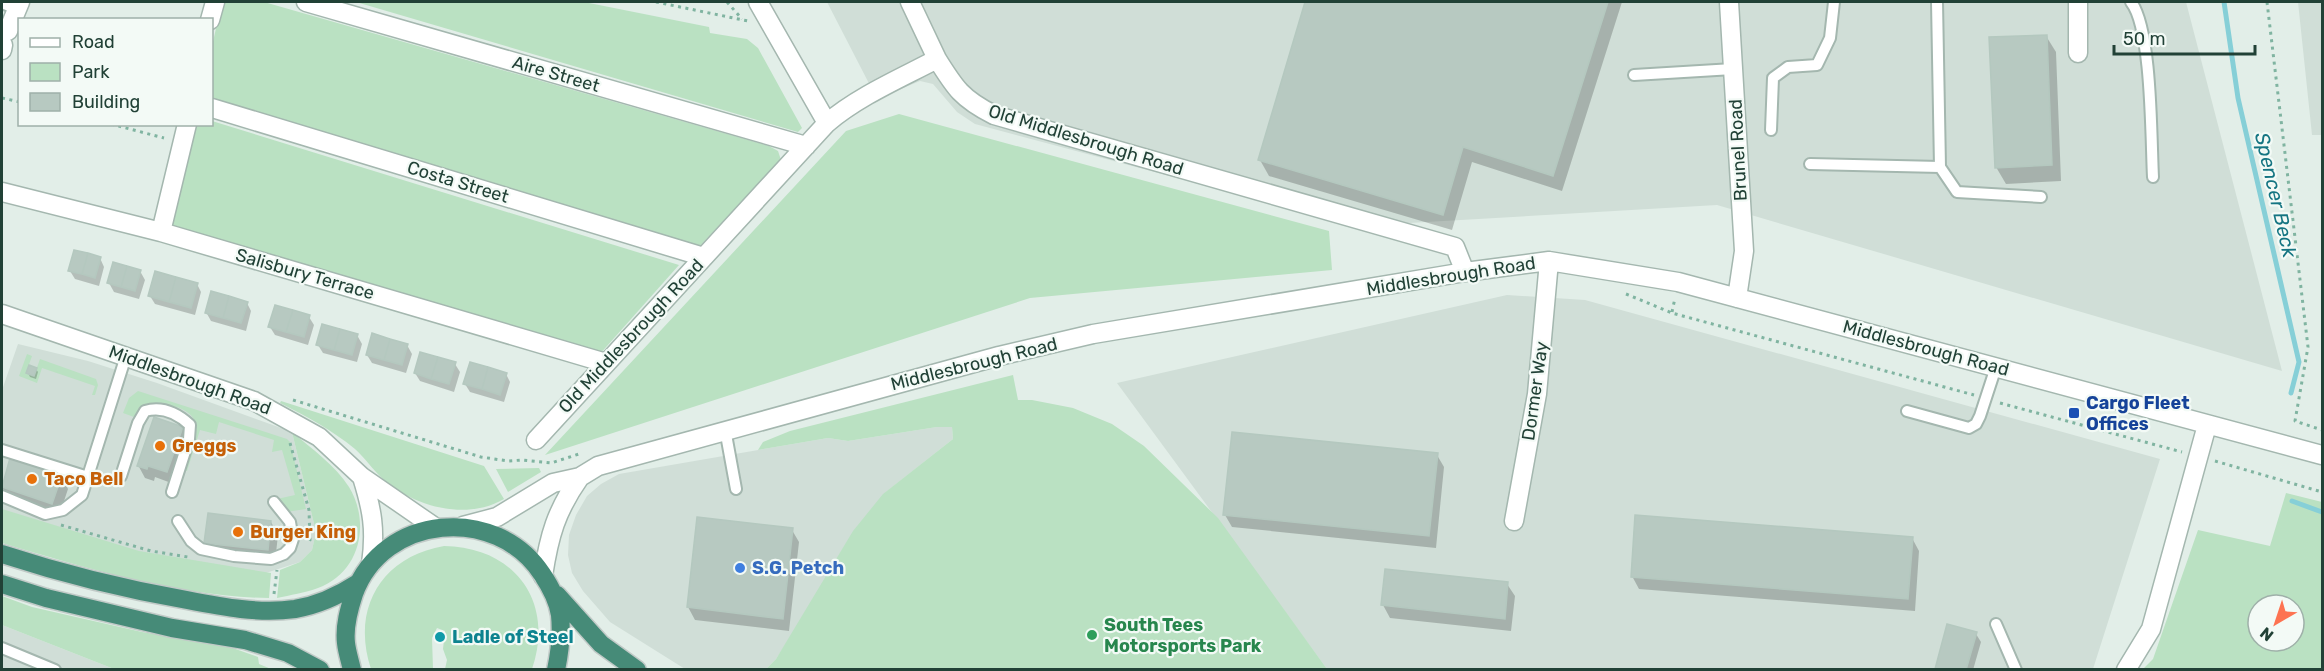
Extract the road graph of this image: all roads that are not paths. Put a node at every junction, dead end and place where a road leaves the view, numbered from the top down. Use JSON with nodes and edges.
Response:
{"nodes":[{"id":1,"x":214,"y":2,"type":"edge"},
{"id":2,"x":306,"y":2,"type":"edge"},
{"id":3,"x":758,"y":2,"type":"edge"},
{"id":4,"x":910,"y":2,"type":"edge"},
{"id":5,"x":1729,"y":2,"type":"edge"},
{"id":6,"x":1834,"y":2,"type":"edge"},
{"id":7,"x":1937,"y":2,"type":"edge"},
{"id":8,"x":2078,"y":2,"type":"edge"},
{"id":9,"x":2131,"y":2,"type":"edge"},
{"id":10,"x":13,"y":5,"type":"edge"},
{"id":11,"x":210,"y":18,"type":"edge"},
{"id":12,"x":4,"y":42,"type":"edge"},
{"id":13,"x":2078,"y":53,"type":"dead end"},
{"id":14,"x":937,"y":59,"type":"junction"},
{"id":15,"x":1733,"y":69,"type":"junction"},
{"id":16,"x":1634,"y":75,"type":"dead end"},
{"id":17,"x":213,"y":108,"type":"edge"},
{"id":18,"x":827,"y":123,"type":"junction"},
{"id":19,"x":1771,"y":130,"type":"dead end"},
{"id":20,"x":185,"y":133,"type":"edge"},
{"id":21,"x":806,"y":146,"type":"junction"},
{"id":22,"x":1810,"y":164,"type":"dead end"},
{"id":23,"x":1940,"y":167,"type":"junction"},
{"id":24,"x":2153,"y":177,"type":"dead end"},
{"id":25,"x":2,"y":192,"type":"edge"},
{"id":26,"x":2041,"y":197,"type":"dead end"},
{"id":27,"x":161,"y":232,"type":"junction"},
{"id":28,"x":704,"y":257,"type":"junction"},
{"id":29,"x":1549,"y":261,"type":"junction"},
{"id":30,"x":1465,"y":272,"type":"junction"},
{"id":31,"x":1737,"y":298,"type":"junction"},
{"id":32,"x":2,"y":314,"type":"edge"},
{"id":33,"x":126,"y":356,"type":"junction"},
{"id":34,"x":606,"y":363,"type":"junction"},
{"id":35,"x":1996,"y":367,"type":"junction"},
{"id":36,"x":1907,"y":411,"type":"dead end"},
{"id":37,"x":2207,"y":425,"type":"junction"},
{"id":38,"x":725,"y":429,"type":"junction"},
{"id":39,"x":536,"y":440,"type":"dead end"},
{"id":40,"x":2,"y":450,"type":"edge"},
{"id":41,"x":2322,"y":456,"type":"edge"},
{"id":42,"x":121,"y":476,"type":"dead end"},
{"id":43,"x":88,"y":477,"type":"junction"},
{"id":44,"x":362,"y":477,"type":"junction"},
{"id":45,"x":580,"y":477,"type":"junction"},
{"id":46,"x":736,"y":489,"type":"dead end"},
{"id":47,"x":172,"y":492,"type":"dead end"},
{"id":48,"x":2,"y":496,"type":"edge"},
{"id":49,"x":274,"y":502,"type":"dead end"},
{"id":50,"x":178,"y":521,"type":"dead end"},
{"id":51,"x":1514,"y":521,"type":"dead end"},
{"id":52,"x":463,"y":526,"type":"junction"},
{"id":53,"x":436,"y":528,"type":"junction"},
{"id":54,"x":2,"y":554,"type":"edge"},
{"id":55,"x":372,"y":564,"type":"junction"},
{"id":56,"x":547,"y":581,"type":"junction"},
{"id":57,"x":358,"y":583,"type":"junction"},
{"id":58,"x":2,"y":584,"type":"edge"},
{"id":59,"x":1996,"y":624,"type":"dead end"},
{"id":60,"x":2,"y":648,"type":"edge"},
{"id":61,"x":55,"y":669,"type":"edge"},
{"id":62,"x":320,"y":669,"type":"edge"},
{"id":63,"x":352,"y":669,"type":"edge"},
{"id":64,"x":556,"y":669,"type":"edge"},
{"id":65,"x":637,"y":669,"type":"edge"},
{"id":66,"x":2016,"y":669,"type":"edge"},
{"id":67,"x":2126,"y":669,"type":"edge"}],
"edges":[{"from":1,"to":11,"type":"street"},
{"from":2,"to":21,"type":"street","name":"Aire Street"},
{"from":3,"to":18,"type":"street"},
{"from":4,"to":14,"type":"street"},
{"from":5,"to":15,"type":"street","name":"Brunel Road"},
{"from":6,"to":19,"type":"lane"},
{"from":7,"to":23,"type":"lane"},
{"from":8,"to":13,"type":"street"},
{"from":9,"to":24,"type":"lane"},
{"from":10,"to":12,"type":"street"},
{"from":14,"to":18,"type":"street","name":"Old Middlesbrough Road"},
{"from":14,"to":30,"type":"street","name":"Old Middlesbrough Road"},
{"from":15,"to":16,"type":"lane"},
{"from":15,"to":31,"type":"street","name":"Brunel Road"},
{"from":17,"to":28,"type":"street","name":"Costa Street"},
{"from":18,"to":21,"type":"street","name":"Old Middlesbrough Road"},
{"from":20,"to":27,"type":"street"},
{"from":21,"to":28,"type":"street","name":"Old Middlesbrough Road"},
{"from":22,"to":23,"type":"lane"},
{"from":23,"to":26,"type":"lane"},
{"from":25,"to":27,"type":"street","name":"Salisbury Terrace"},
{"from":27,"to":34,"type":"street","name":"Salisbury Terrace"},
{"from":28,"to":34,"type":"street","name":"Old Middlesbrough Road"},
{"from":29,"to":30,"type":"street","name":"Middlesbrough Road"},
{"from":29,"to":31,"type":"street","name":"Middlesbrough Road"},
{"from":29,"to":51,"type":"street","name":"Dormer Way"},
{"from":30,"to":38,"type":"street","name":"Middlesbrough Road"},
{"from":31,"to":35,"type":"street","name":"Middlesbrough Road"},
{"from":32,"to":33,"type":"street","name":"Middlesbrough Road"},
{"from":33,"to":43,"type":"lane"},
{"from":33,"to":44,"type":"street","name":"Middlesbrough Road"},
{"from":34,"to":39,"type":"street","name":"Old Middlesbrough Road"},
{"from":35,"to":36,"type":"lane"},
{"from":35,"to":37,"type":"street","name":"Middlesbrough Road"},
{"from":37,"to":41,"type":"street","name":"Middlesbrough Road"},
{"from":37,"to":67,"type":"street"},
{"from":38,"to":45,"type":"street","name":"Middlesbrough Road"},
{"from":38,"to":46,"type":"lane"},
{"from":40,"to":43,"type":"lane"},
{"from":42,"to":47,"type":"lane"},
{"from":43,"to":48,"type":"lane"},
{"from":44,"to":53,"type":"street","name":"Middlesbrough Road"},
{"from":44,"to":55,"type":"street"},
{"from":45,"to":52,"type":"street","name":"Middlesbrough Road"},
{"from":45,"to":56,"type":"street","name":"Middlesbrough Road"},
{"from":49,"to":50,"type":"lane"},
{"from":52,"to":53,"type":"highway"},
{"from":52,"to":56,"type":"highway"},
{"from":53,"to":55,"type":"highway"},
{"from":54,"to":57,"type":"highway"},
{"from":55,"to":57,"type":"highway"},
{"from":56,"to":64,"type":"highway"},
{"from":56,"to":65,"type":"highway"},
{"from":57,"to":63,"type":"highway"},
{"from":58,"to":62,"type":"highway"},
{"from":59,"to":66,"type":"lane"},
{"from":60,"to":61,"type":"lane"}]}
